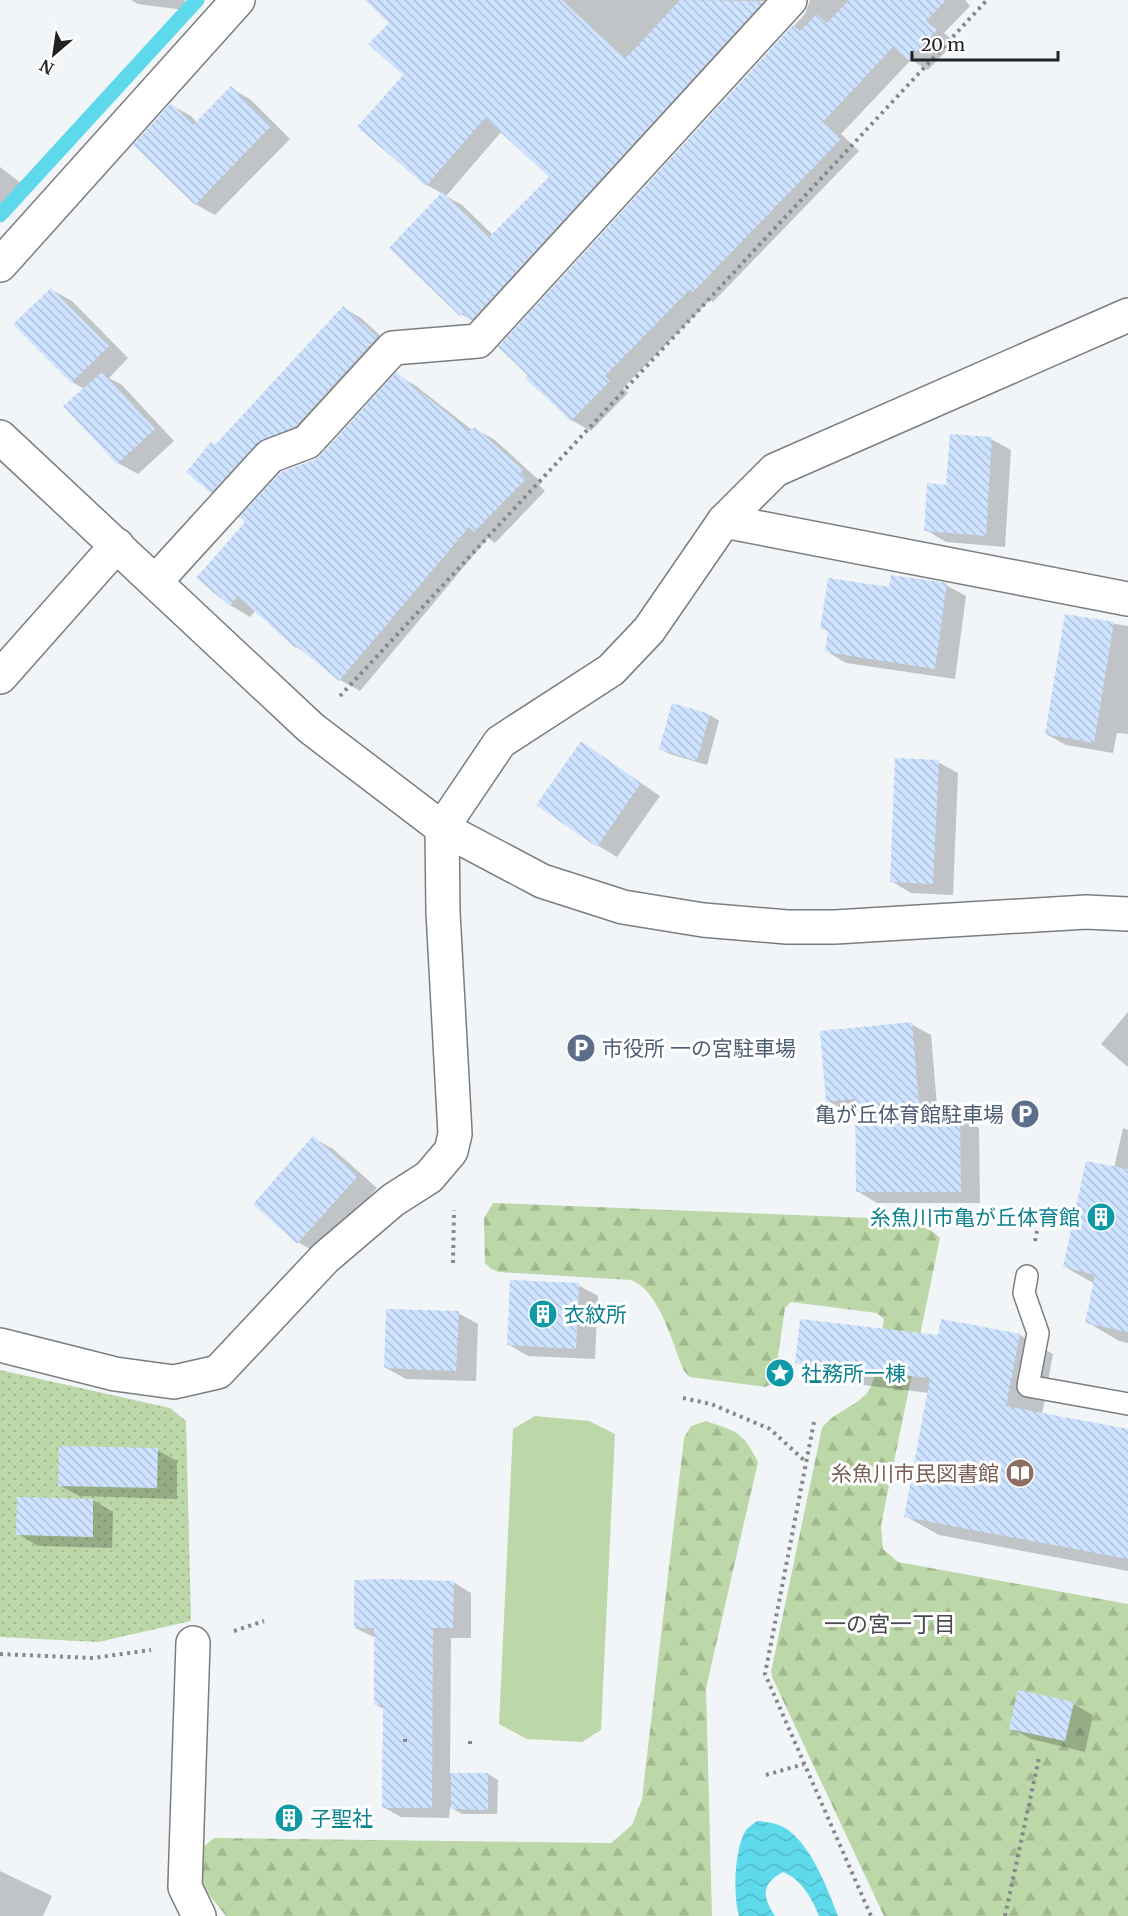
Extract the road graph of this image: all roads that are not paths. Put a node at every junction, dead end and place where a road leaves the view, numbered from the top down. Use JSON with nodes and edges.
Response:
{"nodes":[{"id":1,"x":238,"y":0,"type":"edge"},
{"id":2,"x":790,"y":0,"type":"edge"},
{"id":3,"x":0,"y":265,"type":"edge"},
{"id":4,"x":1128,"y":315,"type":"edge"},
{"id":5,"x":0,"y":437,"type":"edge"},
{"id":6,"x":724,"y":521,"type":"junction"},
{"id":7,"x":117,"y":545,"type":"junction"},
{"id":8,"x":155,"y":582,"type":"junction"},
{"id":9,"x":1128,"y":599,"type":"edge"},
{"id":10,"x":0,"y":677,"type":"edge"},
{"id":11,"x":442,"y":828,"type":"junction"},
{"id":12,"x":1128,"y":914,"type":"edge"},
{"id":13,"x":1027,"y":1276,"type":"dead end"},
{"id":14,"x":0,"y":1345,"type":"edge"},
{"id":15,"x":1128,"y":1404,"type":"edge"},
{"id":16,"x":193,"y":1644,"type":"road end"},
{"id":17,"x":199,"y":1916,"type":"edge"}],
"edges":[{"from":1,"to":3,"type":"street"},
{"from":2,"to":8,"type":"street"},
{"from":4,"to":6,"type":"street"},
{"from":5,"to":7,"type":"street"},
{"from":6,"to":9,"type":"street"},
{"from":6,"to":11,"type":"street"},
{"from":7,"to":8,"type":"street"},
{"from":7,"to":10,"type":"street"},
{"from":8,"to":11,"type":"street"},
{"from":11,"to":12,"type":"street"},
{"from":11,"to":14,"type":"street"},
{"from":13,"to":15,"type":"lane"},
{"from":16,"to":17,"type":"street"}]}
